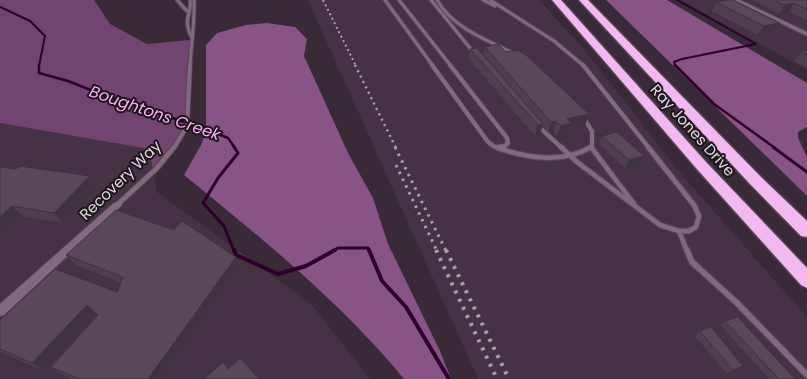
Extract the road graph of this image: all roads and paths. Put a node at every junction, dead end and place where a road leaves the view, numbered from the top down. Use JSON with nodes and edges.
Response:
{"nodes":[{"id":1,"x":177,"y":0,"type":"edge"},
{"id":2,"x":190,"y":0,"type":"edge"},
{"id":3,"x":194,"y":0,"type":"edge"},
{"id":4,"x":385,"y":0,"type":"edge"},
{"id":5,"x":399,"y":0,"type":"edge"},
{"id":6,"x":430,"y":0,"type":"edge"},
{"id":7,"x":437,"y":0,"type":"edge"},
{"id":8,"x":483,"y":0,"type":"edge"},
{"id":9,"x":490,"y":0,"type":"edge"},
{"id":10,"x":549,"y":0,"type":"edge"},
{"id":11,"x":556,"y":0,"type":"edge"},
{"id":12,"x":583,"y":0,"type":"edge"},
{"id":13,"x":736,"y":0,"type":"edge"},
{"id":14,"x":186,"y":13,"type":"junction"},
{"id":15,"x":522,"y":21,"type":"junction"},
{"id":16,"x":807,"y":34,"type":"edge"},
{"id":17,"x":190,"y":36,"type":"junction"},
{"id":18,"x":592,"y":40,"type":"junction"},
{"id":19,"x":475,"y":54,"type":"edge"},
{"id":20,"x":517,"y":55,"type":"edge"},
{"id":21,"x":576,"y":110,"type":"edge"},
{"id":22,"x":533,"y":120,"type":"edge"},
{"id":23,"x":493,"y":146,"type":"junction"},
{"id":24,"x":591,"y":147,"type":"junction"},
{"id":25,"x":569,"y":156,"type":"junction"},
{"id":26,"x":116,"y":204,"type":"joint"},
{"id":27,"x":637,"y":207,"type":"junction"},
{"id":28,"x":679,"y":231,"type":"junction"},
{"id":29,"x":807,"y":232,"type":"edge"},
{"id":30,"x":807,"y":280,"type":"edge"},
{"id":31,"x":0,"y":310,"type":"edge"},
{"id":32,"x":807,"y":375,"type":"edge"}],
"edges":[{"from":1,"to":14,"type":"lane"},
{"from":2,"to":14,"type":"lane"},
{"from":3,"to":17,"type":"lane","name":"Recovery Way"},
{"from":4,"to":23,"type":"lane"},
{"from":5,"to":23,"type":"lane"},
{"from":6,"to":19,"type":"lane"},
{"from":7,"to":20,"type":"lane"},
{"from":8,"to":15,"type":"lane"},
{"from":9,"to":15,"type":"lane"},
{"from":10,"to":18,"type":"highway"},
{"from":11,"to":18,"type":"highway","name":"Ray Jones Drive"},
{"from":12,"to":29,"type":"highway","name":"Ray Jones Drive"},
{"from":13,"to":16,"type":"street"},
{"from":14,"to":17,"type":"lane","name":"Recovery Way"},
{"from":15,"to":28,"type":"lane"},
{"from":17,"to":26,"type":"lane","name":"Recovery Way"},
{"from":18,"to":30,"type":"highway","name":"Ray Jones Drive"},
{"from":21,"to":24,"type":"lane"},
{"from":22,"to":25,"type":"lane"},
{"from":23,"to":25,"type":"lane"},
{"from":24,"to":25,"type":"lane"},
{"from":24,"to":27,"type":"lane"},
{"from":25,"to":27,"type":"lane"},
{"from":26,"to":31,"type":"street","name":"Recovery Way"},
{"from":27,"to":28,"type":"lane"},
{"from":28,"to":32,"type":"lane"}]}
